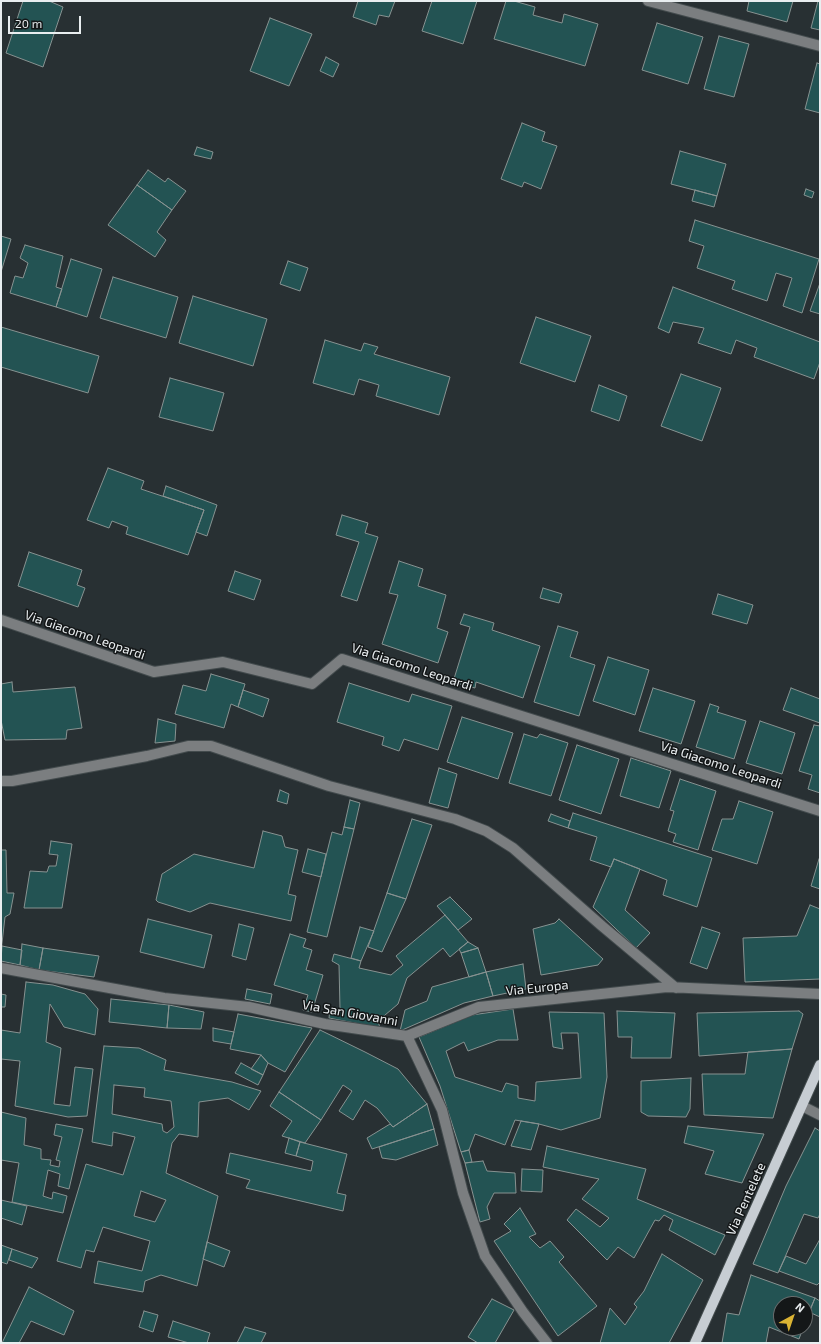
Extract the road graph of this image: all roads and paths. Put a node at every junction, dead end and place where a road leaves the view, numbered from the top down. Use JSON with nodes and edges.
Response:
{"nodes":[{"id":1,"x":648,"y":1,"type":"edge"},
{"id":2,"x":820,"y":46,"type":"edge"},
{"id":3,"x":1,"y":620,"type":"edge"},
{"id":4,"x":1,"y":781,"type":"edge"},
{"id":5,"x":820,"y":810,"type":"edge"},
{"id":6,"x":1,"y":968,"type":"edge"},
{"id":7,"x":676,"y":988,"type":"junction"},
{"id":8,"x":820,"y":994,"type":"edge"},
{"id":9,"x":407,"y":1036,"type":"junction"},
{"id":10,"x":820,"y":1065,"type":"edge"},
{"id":11,"x":802,"y":1106,"type":"junction"},
{"id":12,"x":820,"y":1115,"type":"edge"},
{"id":13,"x":547,"y":1343,"type":"edge"},
{"id":14,"x":695,"y":1343,"type":"edge"}],
"edges":[{"from":1,"to":2,"type":"street"},
{"from":3,"to":5,"type":"street","name":"Via Giacomo Leopardi"},
{"from":4,"to":7,"type":"street"},
{"from":6,"to":9,"type":"street","name":"Via San Giovanni"},
{"from":7,"to":8,"type":"street","name":"Via Europa"},
{"from":7,"to":9,"type":"street","name":"Via Europa"},
{"from":9,"to":13,"type":"street","name":"Via San Giovanni"},
{"from":10,"to":11,"type":"main road","name":"Via Pentelete"},
{"from":11,"to":12,"type":"street"},
{"from":11,"to":14,"type":"main road","name":"Via Pentelete"}]}
